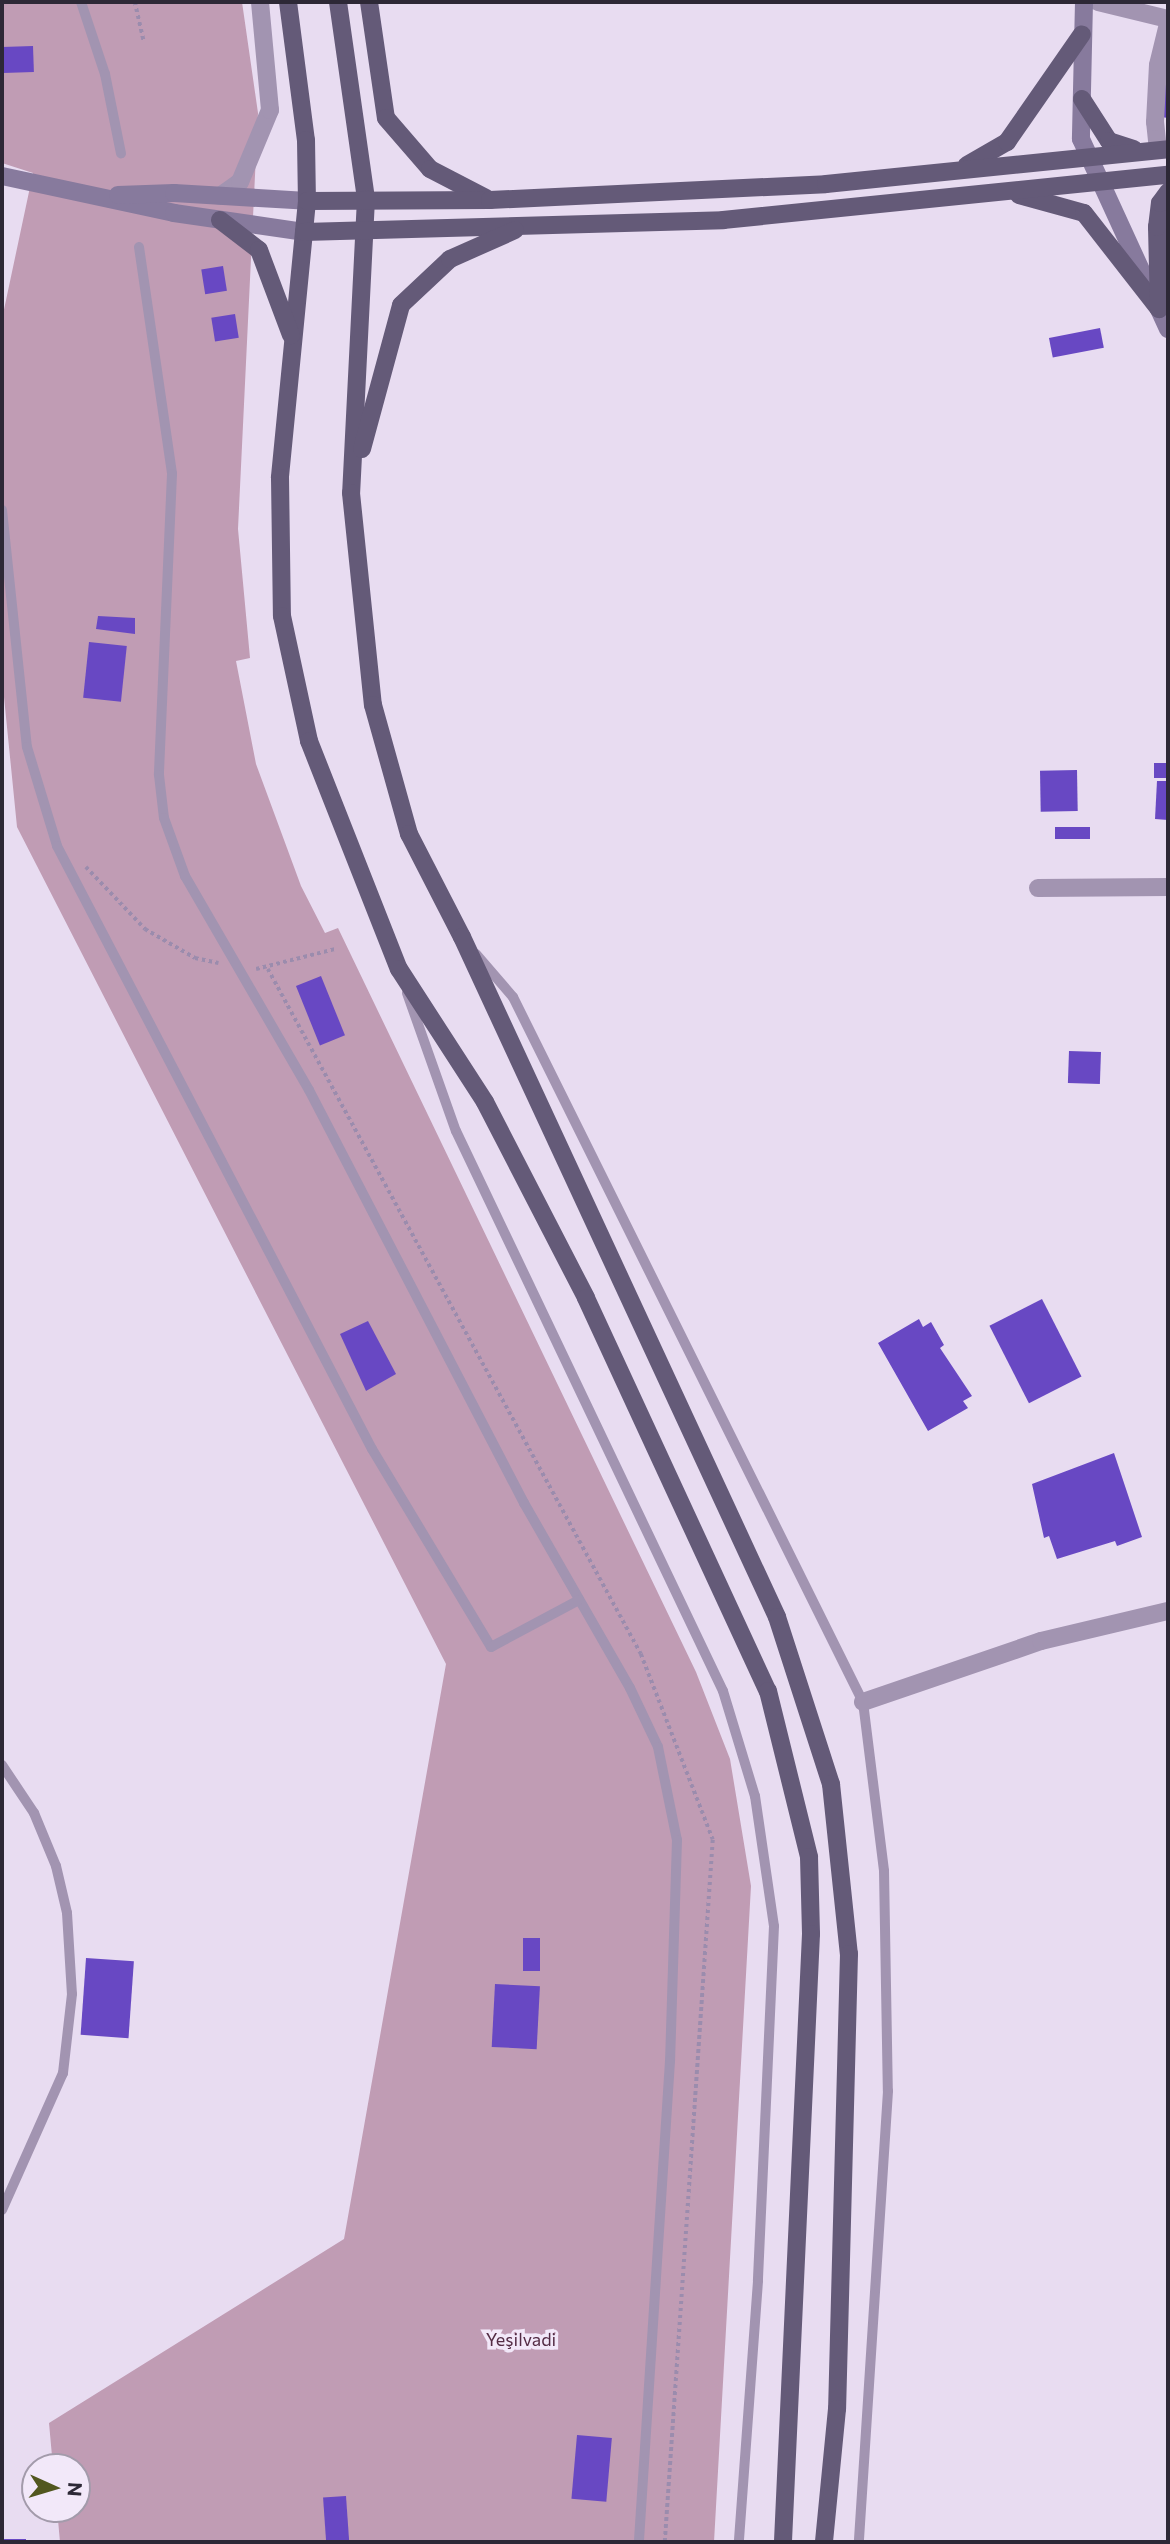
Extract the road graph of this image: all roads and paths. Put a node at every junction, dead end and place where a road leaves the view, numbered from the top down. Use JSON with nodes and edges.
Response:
{"nodes":[{"id":1,"x":81,"y":2,"type":"edge"},
{"id":2,"x":135,"y":2,"type":"edge"},
{"id":3,"x":260,"y":2,"type":"edge"},
{"id":4,"x":288,"y":2,"type":"edge"},
{"id":5,"x":338,"y":2,"type":"edge"},
{"id":6,"x":369,"y":2,"type":"edge"},
{"id":7,"x":1084,"y":2,"type":"edge"},
{"id":8,"x":1098,"y":2,"type":"edge"},
{"id":9,"x":1168,"y":19,"type":"edge"},
{"id":10,"x":1168,"y":24,"type":"edge"},
{"id":11,"x":1082,"y":34,"type":"junction"},
{"id":12,"x":144,"y":42,"type":"dead end"},
{"id":13,"x":1082,"y":99,"type":"junction"},
{"id":14,"x":1157,"y":150,"type":"edge"},
{"id":15,"x":121,"y":153,"type":"dead end"},
{"id":16,"x":1089,"y":158,"type":"junction"},
{"id":17,"x":951,"y":172,"type":"junction"},
{"id":18,"x":1168,"y":175,"type":"edge"},
{"id":19,"x":2,"y":176,"type":"edge"},
{"id":20,"x":1100,"y":182,"type":"junction"},
{"id":21,"x":1007,"y":192,"type":"junction"},
{"id":22,"x":1168,"y":192,"type":"edge"},
{"id":23,"x":90,"y":196,"type":"junction"},
{"id":24,"x":220,"y":196,"type":"junction"},
{"id":25,"x":366,"y":199,"type":"junction"},
{"id":26,"x":489,"y":200,"type":"junction"},
{"id":27,"x":307,"y":201,"type":"junction"},
{"id":28,"x":220,"y":220,"type":"junction"},
{"id":29,"x":524,"y":226,"type":"junction"},
{"id":30,"x":364,"y":231,"type":"junction"},
{"id":31,"x":304,"y":232,"type":"junction"},
{"id":32,"x":139,"y":247,"type":"dead end"},
{"id":33,"x":1159,"y":309,"type":"junction"},
{"id":34,"x":1168,"y":329,"type":"edge"},
{"id":35,"x":293,"y":343,"type":"junction"},
{"id":36,"x":351,"y":493,"type":"junction"},
{"id":37,"x":2,"y":510,"type":"edge"},
{"id":38,"x":57,"y":846,"type":"junction"},
{"id":39,"x":1168,"y":887,"type":"edge"},
{"id":40,"x":1038,"y":888,"type":"dead end"},
{"id":41,"x":463,"y":937,"type":"junction"},
{"id":42,"x":335,"y":949,"type":"dead end"},
{"id":43,"x":239,"y":969,"type":"junction"},
{"id":44,"x":268,"y":969,"type":"junction"},
{"id":45,"x":399,"y":969,"type":"junction"},
{"id":46,"x":579,"y":1600,"type":"junction"},
{"id":47,"x":1168,"y":1611,"type":"edge"},
{"id":48,"x":863,"y":1702,"type":"junction"},
{"id":49,"x":2,"y":1765,"type":"edge"},
{"id":50,"x":2,"y":2210,"type":"edge"},
{"id":51,"x":639,"y":2542,"type":"edge"},
{"id":52,"x":665,"y":2542,"type":"edge"},
{"id":53,"x":739,"y":2542,"type":"edge"},
{"id":54,"x":783,"y":2542,"type":"edge"},
{"id":55,"x":824,"y":2542,"type":"edge"},
{"id":56,"x":859,"y":2542,"type":"edge"}],
"edges":[{"from":1,"to":15,"type":"lane"},
{"from":2,"to":12,"type":"path"},
{"from":3,"to":24,"type":"street"},
{"from":4,"to":27,"type":"main road"},
{"from":5,"to":25,"type":"main road"},
{"from":6,"to":26,"type":"main road"},
{"from":7,"to":11,"type":"street"},
{"from":8,"to":9,"type":"street"},
{"from":10,"to":14,"type":"street"},
{"from":11,"to":13,"type":"street"},
{"from":11,"to":17,"type":"main road"},
{"from":13,"to":14,"type":"main road"},
{"from":13,"to":16,"type":"street"},
{"from":14,"to":16,"type":"main road"},
{"from":16,"to":17,"type":"main road"},
{"from":16,"to":20,"type":"street"},
{"from":17,"to":26,"type":"main road"},
{"from":18,"to":20,"type":"main road"},
{"from":19,"to":23,"type":"street"},
{"from":20,"to":21,"type":"main road"},
{"from":20,"to":33,"type":"street"},
{"from":21,"to":29,"type":"main road"},
{"from":21,"to":33,"type":"main road"},
{"from":22,"to":33,"type":"main road"},
{"from":23,"to":24,"type":"street"},
{"from":23,"to":28,"type":"street"},
{"from":24,"to":27,"type":"street"},
{"from":25,"to":26,"type":"main road"},
{"from":25,"to":27,"type":"main road"},
{"from":25,"to":30,"type":"main road"},
{"from":27,"to":31,"type":"main road"},
{"from":28,"to":31,"type":"street"},
{"from":28,"to":35,"type":"main road"},
{"from":29,"to":30,"type":"main road"},
{"from":29,"to":36,"type":"main road"},
{"from":30,"to":31,"type":"main road"},
{"from":30,"to":36,"type":"main road"},
{"from":31,"to":35,"type":"main road"},
{"from":32,"to":43,"type":"lane"},
{"from":33,"to":34,"type":"street"},
{"from":35,"to":45,"type":"main road"},
{"from":36,"to":41,"type":"main road"},
{"from":37,"to":38,"type":"lane"},
{"from":38,"to":43,"type":"path"},
{"from":38,"to":46,"type":"lane"},
{"from":39,"to":40,"type":"street"},
{"from":41,"to":48,"type":"lane"},
{"from":41,"to":55,"type":"main road"},
{"from":42,"to":44,"type":"path"},
{"from":43,"to":44,"type":"path"},
{"from":43,"to":46,"type":"lane"},
{"from":44,"to":52,"type":"path"},
{"from":45,"to":53,"type":"lane"},
{"from":45,"to":54,"type":"main road"},
{"from":46,"to":51,"type":"lane"},
{"from":47,"to":48,"type":"street"},
{"from":48,"to":56,"type":"lane"},
{"from":49,"to":50,"type":"lane"}]}
